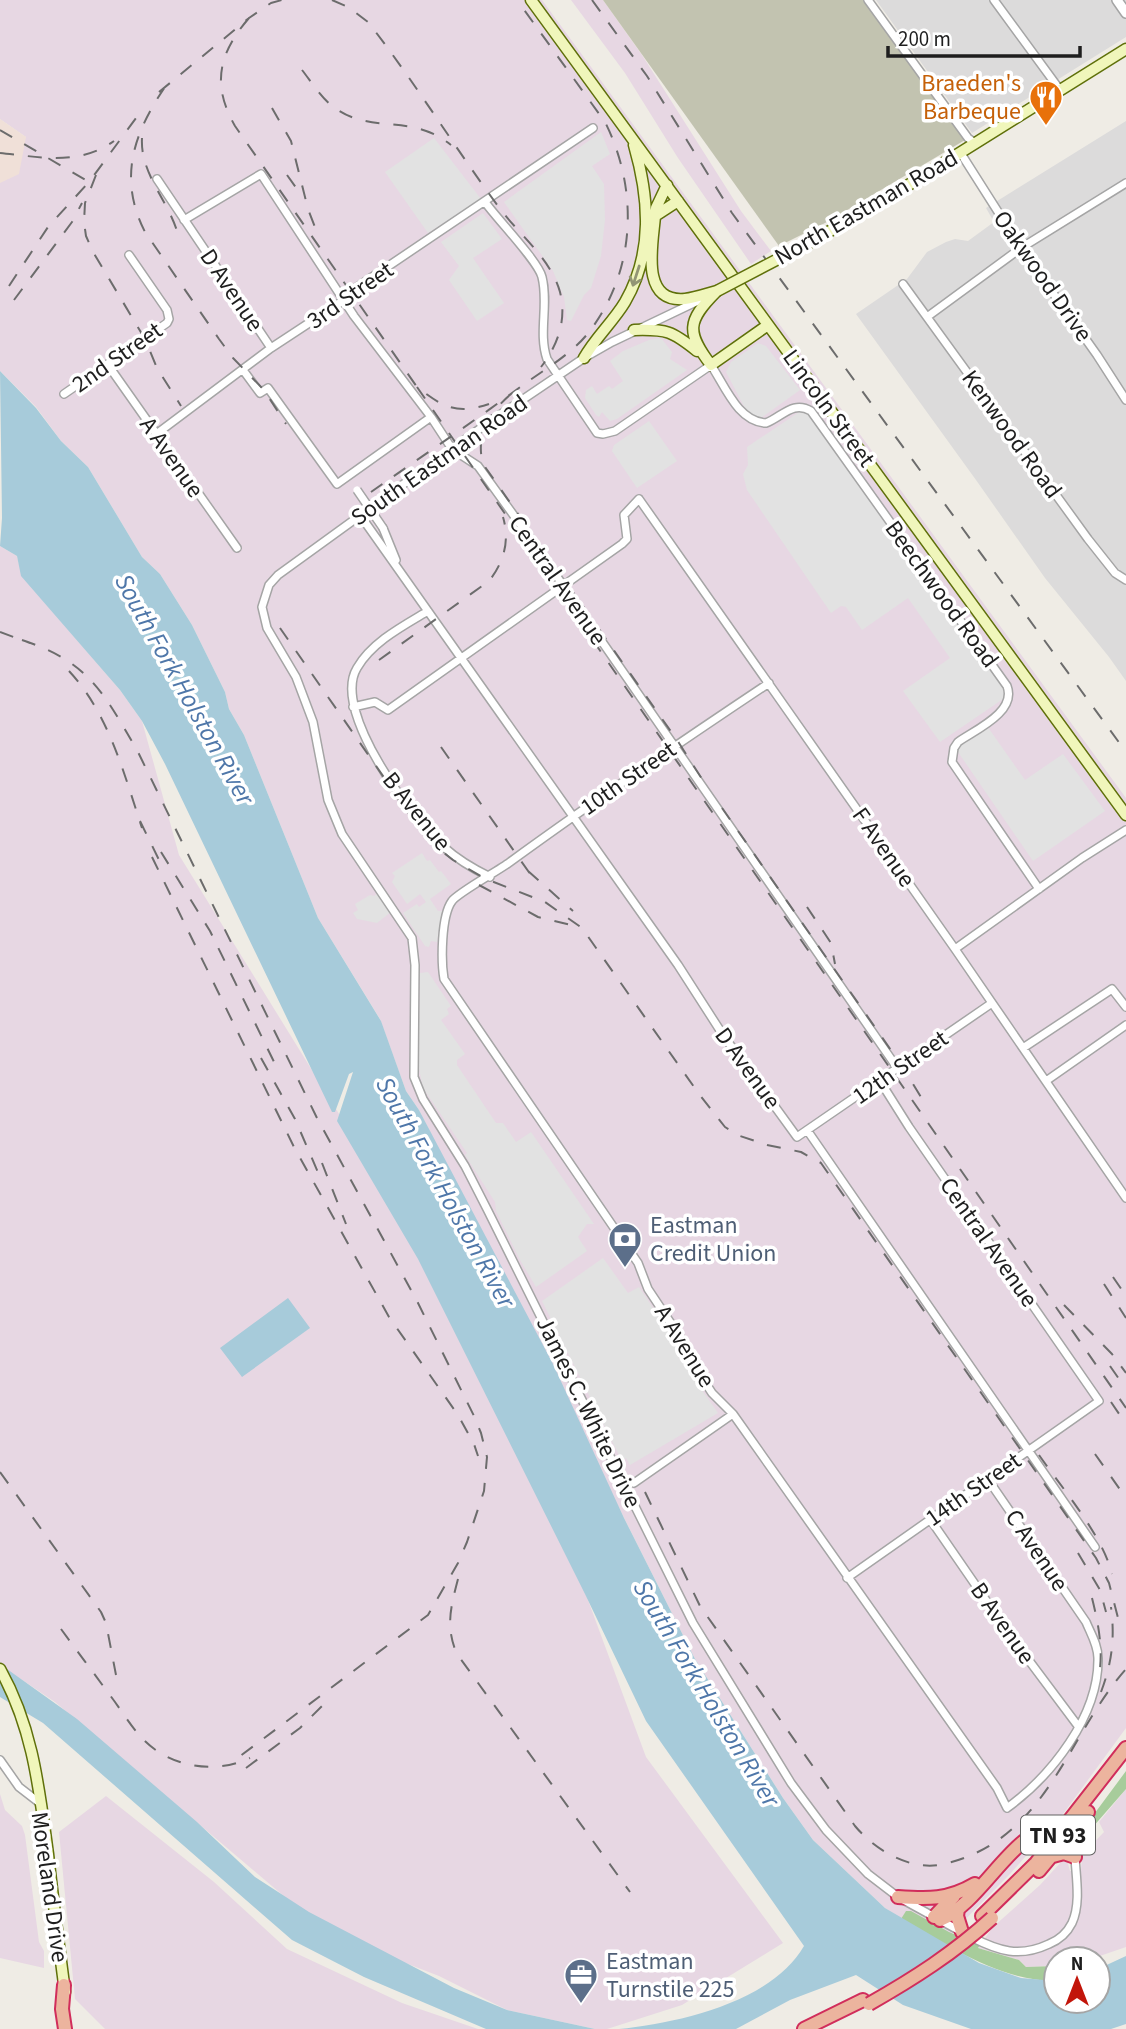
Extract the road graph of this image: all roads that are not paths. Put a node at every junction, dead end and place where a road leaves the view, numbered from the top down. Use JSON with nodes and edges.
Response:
{"nodes":[{"id":1,"x":531,"y":0,"type":"edge"},
{"id":2,"x":868,"y":0,"type":"edge"},
{"id":3,"x":994,"y":0,"type":"edge"},
{"id":4,"x":1117,"y":0,"type":"edge"},
{"id":5,"x":1126,"y":13,"type":"edge"},
{"id":6,"x":1126,"y":49,"type":"edge"},
{"id":7,"x":1060,"y":89,"type":"junction"},
{"id":8,"x":593,"y":128,"type":"dead end"},
{"id":9,"x":632,"y":138,"type":"junction"},
{"id":10,"x":975,"y":143,"type":"junction"},
{"id":11,"x":960,"y":152,"type":"junction"},
{"id":12,"x":157,"y":179,"type":"dead end"},
{"id":13,"x":667,"y":186,"type":"junction"},
{"id":14,"x":1124,"y":187,"type":"edge"},
{"id":15,"x":678,"y":201,"type":"junction"},
{"id":16,"x":485,"y":202,"type":"junction"},
{"id":17,"x":655,"y":216,"type":"junction"},
{"id":18,"x":184,"y":220,"type":"junction"},
{"id":19,"x":1021,"y":248,"type":"junction"},
{"id":20,"x":129,"y":255,"type":"dead end"},
{"id":21,"x":903,"y":284,"type":"dead end"},
{"id":22,"x":717,"y":291,"type":"junction"},
{"id":23,"x":344,"y":300,"type":"junction"},
{"id":24,"x":927,"y":317,"type":"junction"},
{"id":25,"x":768,"y":325,"type":"junction"},
{"id":26,"x":634,"y":330,"type":"junction"},
{"id":27,"x":271,"y":348,"type":"junction"},
{"id":28,"x":584,"y":358,"type":"junction"},
{"id":29,"x":708,"y":361,"type":"junction"},
{"id":30,"x":108,"y":365,"type":"junction"},
{"id":31,"x":243,"y":370,"type":"junction"},
{"id":32,"x":557,"y":377,"type":"junction"},
{"id":33,"x":64,"y":394,"type":"dead end"},
{"id":34,"x":1126,"y":400,"type":"edge"},
{"id":35,"x":431,"y":417,"type":"junction"},
{"id":36,"x":155,"y":435,"type":"junction"},
{"id":37,"x":452,"y":449,"type":"junction"},
{"id":38,"x":348,"y":476,"type":"junction"},
{"id":39,"x":360,"y":514,"type":"junction"},
{"id":40,"x":237,"y":548,"type":"dead end"},
{"id":41,"x":401,"y":574,"type":"junction"},
{"id":42,"x":1126,"y":580,"type":"edge"},
{"id":43,"x":562,"y":585,"type":"junction"},
{"id":44,"x":262,"y":607,"type":"joint"},
{"id":45,"x":428,"y":611,"type":"junction"},
{"id":46,"x":461,"y":658,"type":"junction"},
{"id":47,"x":769,"y":683,"type":"junction"},
{"id":48,"x":353,"y":707,"type":"junction"},
{"id":49,"x":674,"y":747,"type":"junction"},
{"id":50,"x":1126,"y":815,"type":"edge"},
{"id":51,"x":572,"y":817,"type":"junction"},
{"id":52,"x":1126,"y":830,"type":"edge"},
{"id":53,"x":490,"y":877,"type":"junction"},
{"id":54,"x":1039,"y":889,"type":"junction"},
{"id":55,"x":956,"y":949,"type":"junction"},
{"id":56,"x":992,"y":1003,"type":"junction"},
{"id":57,"x":1126,"y":1007,"type":"edge"},
{"id":58,"x":1126,"y":1025,"type":"edge"},
{"id":59,"x":1023,"y":1048,"type":"junction"},
{"id":60,"x":898,"y":1069,"type":"junction"},
{"id":61,"x":880,"y":1082,"type":"junction"},
{"id":62,"x":1046,"y":1082,"type":"junction"},
{"id":63,"x":807,"y":1130,"type":"junction"},
{"id":64,"x":1126,"y":1198,"type":"edge"},
{"id":65,"x":1099,"y":1401,"type":"joint"},
{"id":66,"x":733,"y":1415,"type":"junction"},
{"id":67,"x":1028,"y":1450,"type":"junction"},
{"id":68,"x":988,"y":1478,"type":"junction"},
{"id":69,"x":634,"y":1483,"type":"dead end"},
{"id":70,"x":930,"y":1519,"type":"junction"},
{"id":71,"x":1095,"y":1547,"type":"dead end"},
{"id":72,"x":846,"y":1578,"type":"junction"},
{"id":73,"x":0,"y":1669,"type":"edge"},
{"id":74,"x":1079,"y":1726,"type":"junction"},
{"id":75,"x":1126,"y":1748,"type":"edge"},
{"id":76,"x":0,"y":1760,"type":"edge"},
{"id":77,"x":1126,"y":1761,"type":"edge"},
{"id":78,"x":41,"y":1804,"type":"junction"},
{"id":79,"x":1007,"y":1808,"type":"joint"},
{"id":80,"x":1073,"y":1824,"type":"junction"},
{"id":81,"x":1014,"y":1851,"type":"junction"},
{"id":82,"x":1046,"y":1857,"type":"junction"},
{"id":83,"x":1075,"y":1857,"type":"junction"},
{"id":84,"x":990,"y":1875,"type":"junction"},
{"id":85,"x":954,"y":1896,"type":"junction"},
{"id":86,"x":898,"y":1897,"type":"junction"},
{"id":87,"x":958,"y":1909,"type":"junction"},
{"id":88,"x":937,"y":1919,"type":"junction"},
{"id":89,"x":962,"y":1932,"type":"junction"},
{"id":90,"x":64,"y":1985,"type":"junction"},
{"id":91,"x":866,"y":2002,"type":"junction"},
{"id":92,"x":65,"y":2029,"type":"edge"},
{"id":93,"x":70,"y":2029,"type":"edge"},
{"id":94,"x":804,"y":2029,"type":"edge"},
{"id":95,"x":821,"y":2029,"type":"edge"}],
"edges":[{"from":1,"to":9,"type":"main road","name":"Lincoln Street"},
{"from":2,"to":10,"type":"street"},
{"from":3,"to":7,"type":"street"},
{"from":4,"to":5,"type":"street"},
{"from":6,"to":7,"type":"main road","name":"North Eastman Road"},
{"from":7,"to":10,"type":"main road","name":"North Eastman Road"},
{"from":8,"to":16,"type":"street","name":"3rd Street"},
{"from":9,"to":13,"type":"main road","name":"Lincoln Street"},
{"from":9,"to":28,"type":"main road","one_way":true},
{"from":10,"to":11,"type":"main road","name":"North Eastman Road"},
{"from":11,"to":19,"type":"street","name":"Oakwood Drive"},
{"from":11,"to":22,"type":"main road","name":"North Eastman Road","bridge":true},
{"from":12,"to":18,"type":"street","name":"D Avenue"},
{"from":13,"to":15,"type":"main road","name":"Lincoln Street"},
{"from":13,"to":17,"type":"main road"},
{"from":14,"to":19,"type":"street"},
{"from":15,"to":17,"type":"main road"},
{"from":15,"to":25,"type":"main road","name":"Lincoln Street"},
{"from":16,"to":23,"type":"street","name":"3rd Street"},
{"from":16,"to":32,"type":"street"},
{"from":17,"to":22,"type":"main road"},
{"from":18,"to":23,"type":"street","name":"Central Avenue"},
{"from":18,"to":27,"type":"street","name":"D Avenue"},
{"from":19,"to":24,"type":"street"},
{"from":19,"to":34,"type":"street","name":"Oakwood Drive"},
{"from":20,"to":30,"type":"street","name":"2nd Street"},
{"from":21,"to":24,"type":"street","name":"Kenwood Road"},
{"from":22,"to":26,"type":"street","name":"North Eastman Road"},
{"from":22,"to":29,"type":"main road"},
{"from":23,"to":27,"type":"street","name":"3rd Street"},
{"from":23,"to":35,"type":"street","name":"Central Avenue"},
{"from":24,"to":42,"type":"street","name":"Kenwood Road"},
{"from":25,"to":29,"type":"main road"},
{"from":25,"to":50,"type":"main road","name":"Lincoln Street"},
{"from":26,"to":28,"type":"street","name":"South Eastman Road"},
{"from":26,"to":29,"type":"main road"},
{"from":27,"to":31,"type":"street","name":"D Avenue"},
{"from":28,"to":32,"type":"street","name":"South Eastman Road"},
{"from":29,"to":32,"type":"street"},
{"from":29,"to":54,"type":"street","name":"Beechwood Road"},
{"from":30,"to":33,"type":"street","name":"2nd Street"},
{"from":30,"to":36,"type":"street","name":"A Avenue"},
{"from":31,"to":36,"type":"street"},
{"from":31,"to":38,"type":"street","name":"D Avenue"},
{"from":32,"to":37,"type":"street","name":"South Eastman Road"},
{"from":35,"to":37,"type":"street","name":"Central Avenue"},
{"from":35,"to":38,"type":"street"},
{"from":36,"to":40,"type":"street","name":"A Avenue"},
{"from":37,"to":39,"type":"street","name":"South Eastman Road"},
{"from":37,"to":43,"type":"street","name":"Central Avenue"},
{"from":38,"to":41,"type":"street","name":"D Avenue","bridge":true},
{"from":39,"to":41,"type":"street","name":"D Avenue"},
{"from":39,"to":44,"type":"street","name":"South Eastman Road"},
{"from":41,"to":45,"type":"street","name":"D Avenue"},
{"from":43,"to":46,"type":"street"},
{"from":43,"to":47,"type":"street","name":"F Avenue"},
{"from":43,"to":49,"type":"street","name":"Central Avenue"},
{"from":44,"to":86,"type":"street","name":"James C. White Drive"},
{"from":45,"to":46,"type":"street","name":"D Avenue"},
{"from":45,"to":48,"type":"street"},
{"from":46,"to":48,"type":"street"},
{"from":46,"to":51,"type":"street","name":"D Avenue"},
{"from":47,"to":49,"type":"street","name":"10th Street"},
{"from":47,"to":55,"type":"street","name":"F Avenue"},
{"from":48,"to":53,"type":"street","name":"B Avenue"},
{"from":49,"to":51,"type":"street","name":"10th Street"},
{"from":49,"to":60,"type":"street","name":"Central Avenue"},
{"from":51,"to":53,"type":"street","name":"10th Street"},
{"from":51,"to":63,"type":"street","name":"D Avenue"},
{"from":52,"to":54,"type":"street"},
{"from":53,"to":66,"type":"street","name":"A Avenue"},
{"from":54,"to":55,"type":"street"},
{"from":55,"to":56,"type":"street","name":"F Avenue"},
{"from":56,"to":59,"type":"street","name":"F Avenue"},
{"from":56,"to":60,"type":"street","name":"12th Street"},
{"from":57,"to":59,"type":"street"},
{"from":58,"to":62,"type":"street"},
{"from":59,"to":62,"type":"street","name":"F Avenue"},
{"from":60,"to":61,"type":"street","name":"12th Street"},
{"from":61,"to":63,"type":"street","name":"12th Street"},
{"from":61,"to":65,"type":"street","name":"Central Avenue"},
{"from":62,"to":64,"type":"street","name":"F Avenue"},
{"from":63,"to":67,"type":"street","name":"D Avenue"},
{"from":65,"to":67,"type":"street","name":"14th Street"},
{"from":66,"to":69,"type":"street"},
{"from":66,"to":72,"type":"street","name":"A Avenue"},
{"from":67,"to":68,"type":"street","name":"14th Street"},
{"from":67,"to":71,"type":"street","name":"D Avenue"},
{"from":68,"to":70,"type":"street","name":"14th Street"},
{"from":68,"to":74,"type":"street","name":"C Avenue"},
{"from":70,"to":72,"type":"street","name":"14th Street"},
{"from":70,"to":74,"type":"street","name":"B Avenue"},
{"from":72,"to":79,"type":"street","name":"A Avenue"},
{"from":73,"to":78,"type":"main road"},
{"from":74,"to":79,"type":"street","name":"C Avenue"},
{"from":75,"to":80,"type":"highway","number":"TN 93"},
{"from":76,"to":78,"type":"street","name":"Moreland Drive"},
{"from":77,"to":80,"type":"highway","number":"TN 93"},
{"from":78,"to":90,"type":"main road","name":"Moreland Drive"},
{"from":80,"to":81,"type":"highway"},
{"from":80,"to":82,"type":"highway","number":"TN 93"},
{"from":80,"to":83,"type":"highway"},
{"from":81,"to":82,"type":"highway"},
{"from":81,"to":84,"type":"highway"},
{"from":82,"to":83,"type":"highway"},
{"from":82,"to":91,"type":"highway","number":"TN 93"},
{"from":83,"to":89,"type":"street","name":"James C. White Drive"},
{"from":84,"to":85,"type":"highway"},
{"from":84,"to":87,"type":"highway"},
{"from":85,"to":86,"type":"highway"},
{"from":85,"to":88,"type":"highway"},
{"from":86,"to":88,"type":"street","name":"James C. White Drive"},
{"from":87,"to":88,"type":"highway"},
{"from":87,"to":89,"type":"highway"},
{"from":88,"to":89,"type":"street","name":"James C. White Drive"},
{"from":90,"to":92,"type":"highway"},
{"from":90,"to":93,"type":"main road","name":"Moreland Drive"},
{"from":91,"to":94,"type":"highway","number":"TN 93"},
{"from":91,"to":95,"type":"highway","number":"TN 93"}]}
